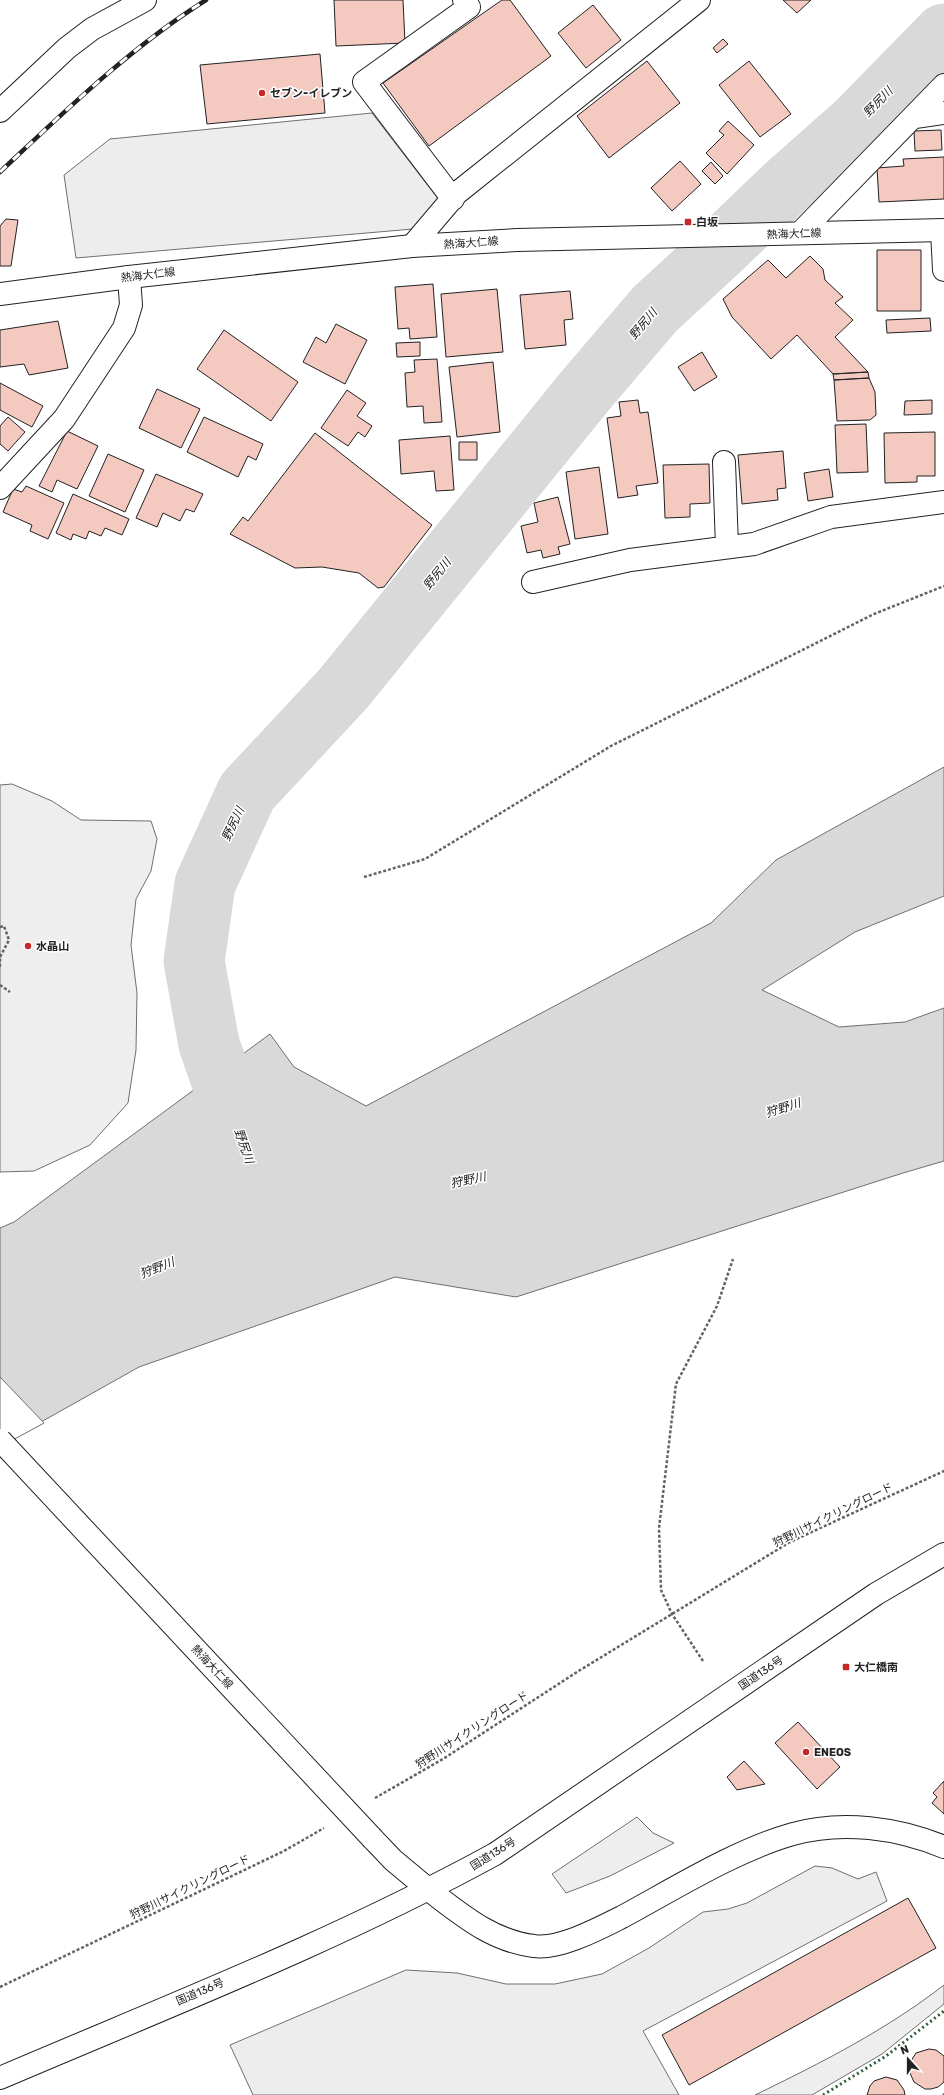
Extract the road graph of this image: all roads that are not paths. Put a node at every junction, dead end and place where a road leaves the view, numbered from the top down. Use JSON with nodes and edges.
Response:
{"nodes":[{"id":1,"x":145,"y":0,"type":"edge"},
{"id":2,"x":464,"y":0,"type":"edge"},
{"id":3,"x":699,"y":0,"type":"edge"},
{"id":4,"x":944,"y":85,"type":"edge"},
{"id":5,"x":0,"y":111,"type":"edge"},
{"id":6,"x":944,"y":113,"type":"edge"},
{"id":7,"x":915,"y":117,"type":"junction"},
{"id":8,"x":453,"y":199,"type":"junction"},
{"id":9,"x":943,"y":231,"type":"edge"},
{"id":10,"x":791,"y":234,"type":"junction"},
{"id":11,"x":412,"y":246,"type":"junction"},
{"id":12,"x":944,"y":270,"type":"edge"},
{"id":13,"x":129,"y":277,"type":"junction"},
{"id":14,"x":0,"y":294,"type":"edge"},
{"id":15,"x":724,"y":462,"type":"dead end"},
{"id":16,"x":0,"y":488,"type":"edge"},
{"id":17,"x":944,"y":502,"type":"edge"},
{"id":18,"x":727,"y":547,"type":"junction"},
{"id":19,"x":533,"y":582,"type":"dead end"},
{"id":20,"x":0,"y":1440,"type":"edge"},
{"id":21,"x":944,"y":1554,"type":"edge"},
{"id":22,"x":944,"y":1847,"type":"edge"},
{"id":23,"x":429,"y":1890,"type":"junction"},
{"id":24,"x":0,"y":2078,"type":"edge"}],
"edges":[{"from":1,"to":5,"type":"main road"},
{"from":2,"to":8,"type":"main road"},
{"from":3,"to":8,"type":"main road"},
{"from":4,"to":7,"type":"main road"},
{"from":6,"to":7,"type":"main road"},
{"from":7,"to":10,"type":"main road"},
{"from":8,"to":11,"type":"main road"},
{"from":9,"to":10,"type":"main road","name":"熱海大仁線"},
{"from":9,"to":12,"type":"main road"},
{"from":10,"to":11,"type":"main road","name":"熱海大仁線"},
{"from":11,"to":13,"type":"main road","name":"熱海大仁線"},
{"from":13,"to":14,"type":"main road","name":"熱海大仁線"},
{"from":13,"to":16,"type":"main road"},
{"from":15,"to":18,"type":"main road"},
{"from":17,"to":18,"type":"main road"},
{"from":18,"to":19,"type":"main road"},
{"from":20,"to":23,"type":"main road","name":"熱海大仁線","bridge":true},
{"from":21,"to":23,"type":"main road","name":"国道136号"},
{"from":22,"to":23,"type":"main road","name":"熱海大仁線"},
{"from":23,"to":24,"type":"main road","name":"国道136号"}]}
